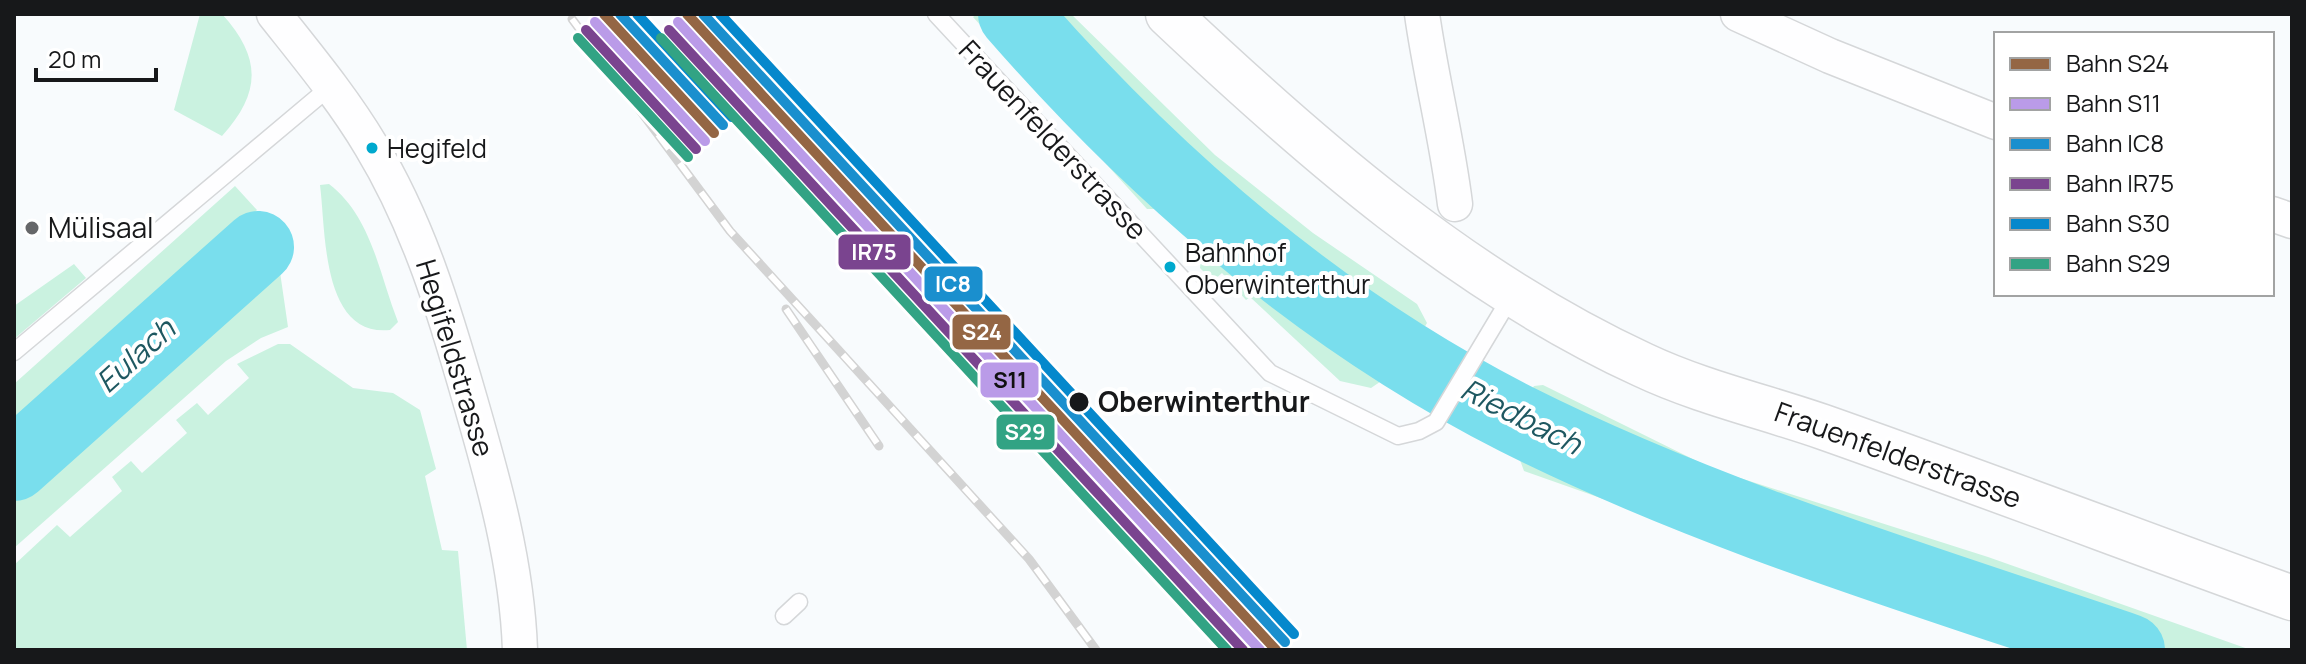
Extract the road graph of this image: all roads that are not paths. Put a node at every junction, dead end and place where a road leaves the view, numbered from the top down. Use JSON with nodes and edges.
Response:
{"nodes":[{"id":1,"x":274,"y":14,"type":"edge"},
{"id":2,"x":936,"y":14,"type":"edge"},
{"id":3,"x":1168,"y":14,"type":"edge"},
{"id":4,"x":1422,"y":14,"type":"edge"},
{"id":5,"x":1738,"y":14,"type":"edge"},
{"id":6,"x":331,"y":86,"type":"junction"},
{"id":7,"x":1994,"y":121,"type":"edge"},
{"id":8,"x":1455,"y":204,"type":"dead end"},
{"id":9,"x":1513,"y":294,"type":"junction"},
{"id":10,"x":14,"y":352,"type":"edge"},
{"id":11,"x":2292,"y":598,"type":"edge"},
{"id":12,"x":799,"y":602,"type":"dead end"},
{"id":13,"x":784,"y":616,"type":"dead end"},
{"id":14,"x":520,"y":650,"type":"edge"}],
"edges":[{"from":1,"to":6,"type":"street","name":"Hegifeldstrasse"},
{"from":2,"to":9,"type":"lane","name":"Frauenfelderstrasse"},
{"from":3,"to":9,"type":"main road","name":"Frauenfelderstrasse"},
{"from":4,"to":8,"type":"street"},
{"from":5,"to":7,"type":"street"},
{"from":6,"to":10,"type":"lane"},
{"from":6,"to":14,"type":"street","name":"Hegifeldstrasse"},
{"from":9,"to":11,"type":"main road","name":"Frauenfelderstrasse"},
{"from":12,"to":13,"type":"lane"}]}
